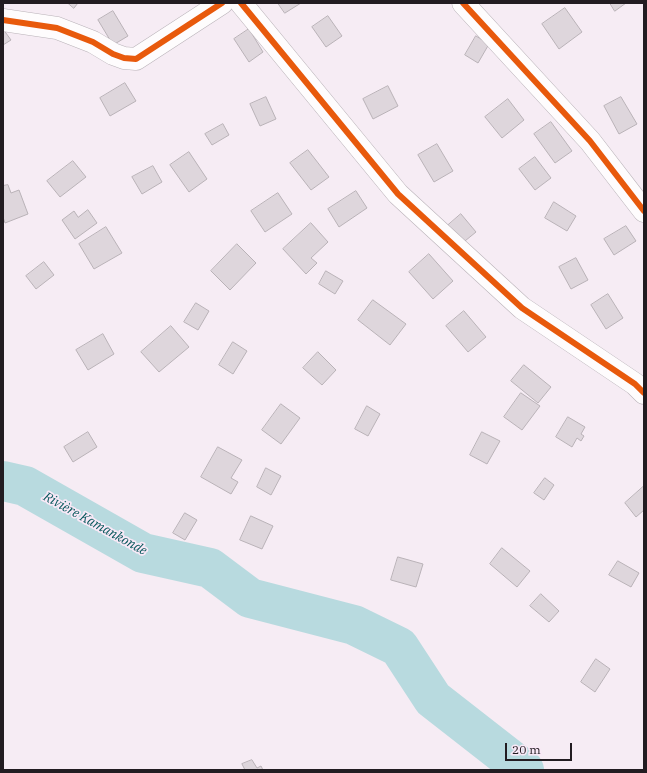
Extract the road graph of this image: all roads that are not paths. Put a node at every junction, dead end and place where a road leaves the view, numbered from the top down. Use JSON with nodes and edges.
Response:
{"nodes":[{"id":1,"x":222,"y":3,"type":"edge"},
{"id":2,"x":241,"y":3,"type":"edge"},
{"id":3,"x":463,"y":3,"type":"edge"},
{"id":4,"x":3,"y":20,"type":"edge"},
{"id":5,"x":644,"y":211,"type":"edge"},
{"id":6,"x":641,"y":384,"type":"edge"}],
"edges":[{"from":1,"to":4,"type":"street"},
{"from":2,"to":6,"type":"street"},
{"from":3,"to":5,"type":"street"}]}
